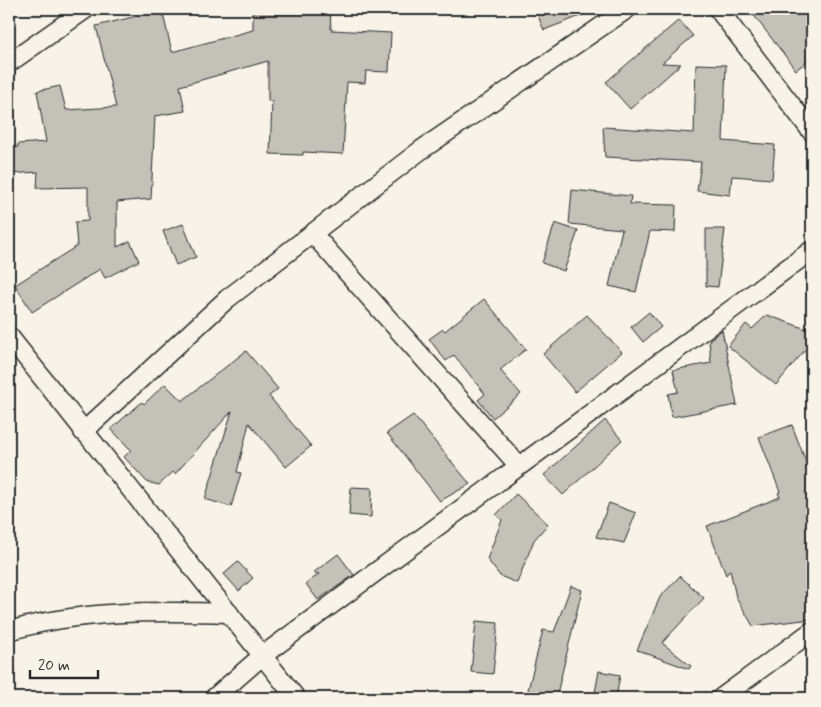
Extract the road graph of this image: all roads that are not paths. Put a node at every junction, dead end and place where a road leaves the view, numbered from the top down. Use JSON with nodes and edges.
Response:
{"nodes":[{"id":1,"x":86,"y":9,"type":"edge"},
{"id":2,"x":627,"y":9,"type":"edge"},
{"id":3,"x":718,"y":9,"type":"edge"},
{"id":4,"x":9,"y":63,"type":"edge"},
{"id":5,"x":812,"y":132,"type":"edge"},
{"id":6,"x":313,"y":234,"type":"junction"},
{"id":7,"x":812,"y":250,"type":"edge"},
{"id":8,"x":9,"y":336,"type":"edge"},
{"id":9,"x":83,"y":432,"type":"junction"},
{"id":10,"x":519,"y":466,"type":"junction"},
{"id":11,"x":228,"y":613,"type":"junction"},
{"id":12,"x":9,"y":631,"type":"edge"},
{"id":13,"x":812,"y":631,"type":"edge"},
{"id":14,"x":262,"y":656,"type":"junction"},
{"id":15,"x":214,"y":698,"type":"edge"},
{"id":16,"x":296,"y":698,"type":"edge"},
{"id":17,"x":721,"y":698,"type":"edge"}],
"edges":[{"from":1,"to":4,"type":"street"},
{"from":2,"to":6,"type":"street"},
{"from":3,"to":5,"type":"street"},
{"from":6,"to":9,"type":"street"},
{"from":6,"to":10,"type":"street"},
{"from":7,"to":10,"type":"street"},
{"from":8,"to":9,"type":"street"},
{"from":9,"to":11,"type":"street"},
{"from":10,"to":14,"type":"street"},
{"from":11,"to":12,"type":"street"},
{"from":11,"to":14,"type":"street"},
{"from":13,"to":17,"type":"street"},
{"from":14,"to":15,"type":"street"},
{"from":14,"to":16,"type":"street"}]}
